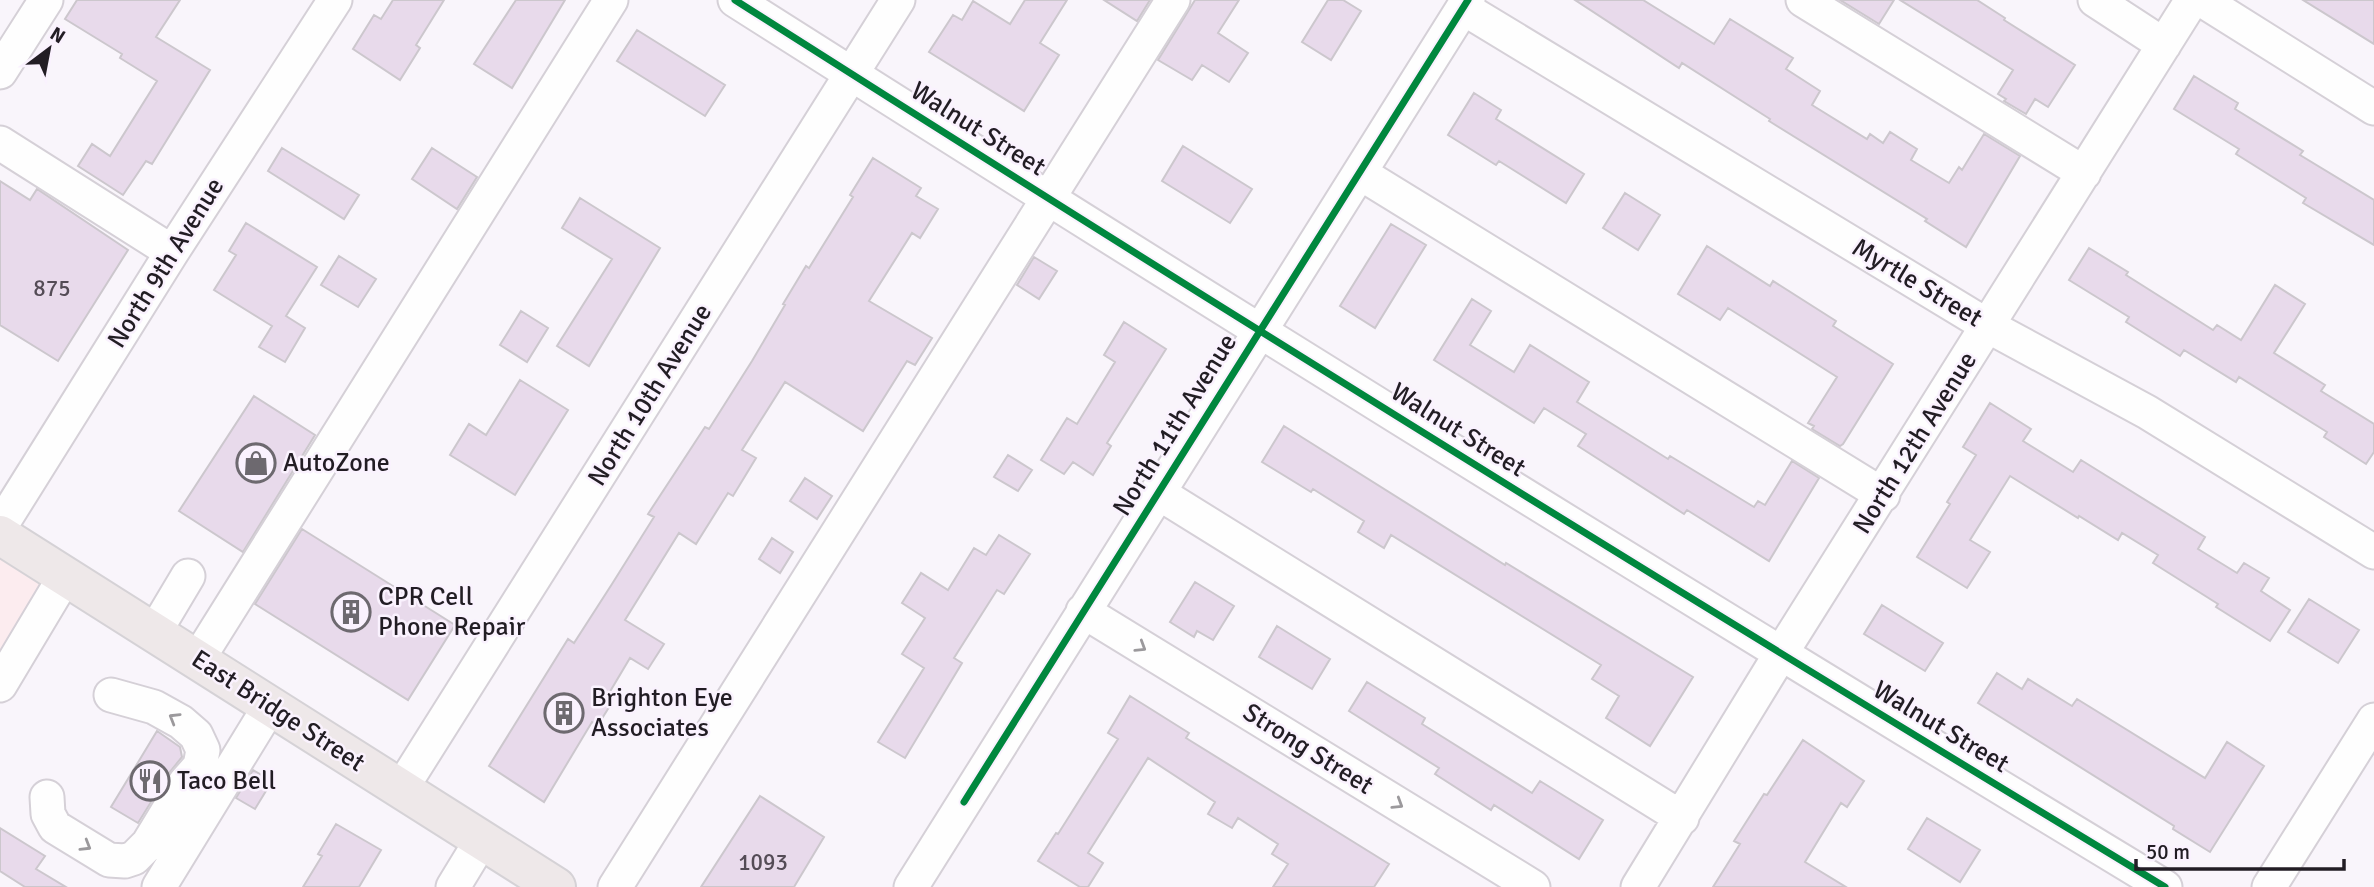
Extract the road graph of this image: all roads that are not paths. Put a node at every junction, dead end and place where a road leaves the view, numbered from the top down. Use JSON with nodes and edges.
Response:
{"nodes":[{"id":1,"x":46,"y":0,"type":"edge"},
{"id":2,"x":335,"y":0,"type":"edge"},
{"id":3,"x":611,"y":0,"type":"edge"},
{"id":4,"x":735,"y":0,"type":"edge"},
{"id":5,"x":898,"y":0,"type":"edge"},
{"id":6,"x":1172,"y":0,"type":"edge"},
{"id":7,"x":1803,"y":0,"type":"edge"},
{"id":8,"x":2095,"y":0,"type":"edge"},
{"id":9,"x":2192,"y":0,"type":"edge"},
{"id":10,"x":2202,"y":0,"type":"edge"},
{"id":11,"x":1465,"y":4,"type":"edge"},
{"id":12,"x":2164,"y":45,"type":"junction"},
{"id":13,"x":0,"y":72,"type":"edge"},
{"id":14,"x":852,"y":74,"type":"junction"},
{"id":15,"x":2374,"y":108,"type":"edge"},
{"id":16,"x":0,"y":143,"type":"edge"},
{"id":17,"x":1360,"y":173,"type":"junction"},
{"id":18,"x":2084,"y":173,"type":"junction"},
{"id":19,"x":1049,"y":198,"type":"junction"},
{"id":20,"x":172,"y":253,"type":"junction"},
{"id":21,"x":1988,"y":326,"type":"junction"},
{"id":22,"x":1258,"y":331,"type":"junction"},
{"id":23,"x":1157,"y":492,"type":"junction"},
{"id":24,"x":1883,"y":495,"type":"junction"},
{"id":25,"x":0,"y":527,"type":"edge"},
{"id":26,"x":0,"y":535,"type":"edge"},
{"id":27,"x":2374,"y":552,"type":"edge"},
{"id":28,"x":188,"y":576,"type":"dead end"},
{"id":29,"x":65,"y":578,"type":"junction"},
{"id":30,"x":1083,"y":611,"type":"junction"},
{"id":31,"x":154,"y":633,"type":"junction"},
{"id":32,"x":1780,"y":654,"type":"junction"},
{"id":33,"x":198,"y":659,"type":"junction"},
{"id":34,"x":0,"y":685,"type":"edge"},
{"id":35,"x":111,"y":695,"type":"dead end"},
{"id":36,"x":270,"y":706,"type":"junction"},
{"id":37,"x":2374,"y":720,"type":"edge"},
{"id":38,"x":226,"y":778,"type":"junction"},
{"id":39,"x":185,"y":783,"type":"junction"},
{"id":40,"x":401,"y":789,"type":"junction"},
{"id":41,"x":47,"y":797,"type":"dead end"},
{"id":42,"x":1682,"y":818,"type":"junction"},
{"id":43,"x":481,"y":841,"type":"junction"},
{"id":44,"x":159,"y":887,"type":"edge"},
{"id":45,"x":453,"y":887,"type":"edge"},
{"id":46,"x":556,"y":887,"type":"edge"},
{"id":47,"x":615,"y":887,"type":"edge"},
{"id":48,"x":911,"y":887,"type":"edge"},
{"id":49,"x":1533,"y":887,"type":"edge"},
{"id":50,"x":1638,"y":887,"type":"edge"},
{"id":51,"x":2165,"y":887,"type":"edge"},
{"id":52,"x":2269,"y":887,"type":"edge"}],
"edges":[{"from":1,"to":13,"type":"street"},
{"from":2,"to":20,"type":"street","name":"North 9th Avenue"},
{"from":3,"to":33,"type":"street"},
{"from":4,"to":14,"type":"street","name":"Walnut Street"},
{"from":5,"to":14,"type":"street","name":"North 10th Avenue"},
{"from":6,"to":19,"type":"street"},
{"from":7,"to":18,"type":"street"},
{"from":8,"to":12,"type":"street"},
{"from":9,"to":12,"type":"street","name":"North 12th Avenue"},
{"from":10,"to":15,"type":"street"},
{"from":11,"to":17,"type":"street","name":"North 11th Avenue"},
{"from":11,"to":21,"type":"street","name":"Myrtle Street"},
{"from":12,"to":18,"type":"street","name":"North 12th Avenue"},
{"from":14,"to":19,"type":"street","name":"Walnut Street"},
{"from":14,"to":40,"type":"street","name":"North 10th Avenue"},
{"from":16,"to":20,"type":"street"},
{"from":17,"to":22,"type":"street","name":"North 11th Avenue"},
{"from":17,"to":24,"type":"street"},
{"from":18,"to":21,"type":"street","name":"North 12th Avenue"},
{"from":19,"to":22,"type":"street","name":"Walnut Street"},
{"from":19,"to":47,"type":"street"},
{"from":20,"to":25,"type":"street","name":"North 9th Avenue"},
{"from":21,"to":24,"type":"street","name":"North 12th Avenue"},
{"from":21,"to":27,"type":"street","name":"Myrtle Street"},
{"from":22,"to":23,"type":"street","name":"North 11th Avenue"},
{"from":22,"to":32,"type":"street","name":"Walnut Street"},
{"from":23,"to":30,"type":"street","name":"North 11th Avenue"},
{"from":23,"to":42,"type":"street"},
{"from":24,"to":32,"type":"street","name":"North 12th Avenue"},
{"from":26,"to":29,"type":"main road","name":"East Bridge Street"},
{"from":28,"to":31,"type":"street"},
{"from":29,"to":31,"type":"main road","name":"East Bridge Street"},
{"from":29,"to":34,"type":"street"},
{"from":30,"to":48,"type":"street","name":"North 11th Avenue"},
{"from":30,"to":49,"type":"street","name":"Strong Street","one_way":true},
{"from":31,"to":33,"type":"main road","name":"East Bridge Street"},
{"from":32,"to":42,"type":"street","name":"North 12th Avenue"},
{"from":32,"to":51,"type":"street","name":"Walnut Street"},
{"from":33,"to":36,"type":"main road","name":"East Bridge Street"},
{"from":39,"to":35,"type":"street","one_way":true},
{"from":36,"to":38,"type":"street"},
{"from":36,"to":40,"type":"main road","name":"East Bridge Street"},
{"from":37,"to":52,"type":"street"},
{"from":38,"to":39,"type":"street"},
{"from":38,"to":44,"type":"street"},
{"from":41,"to":39,"type":"street","one_way":true},
{"from":40,"to":43,"type":"main road","name":"East Bridge Street"},
{"from":42,"to":50,"type":"street","name":"North 12th Avenue"},
{"from":43,"to":45,"type":"street"},
{"from":43,"to":46,"type":"main road","name":"East Bridge Street"}]}
